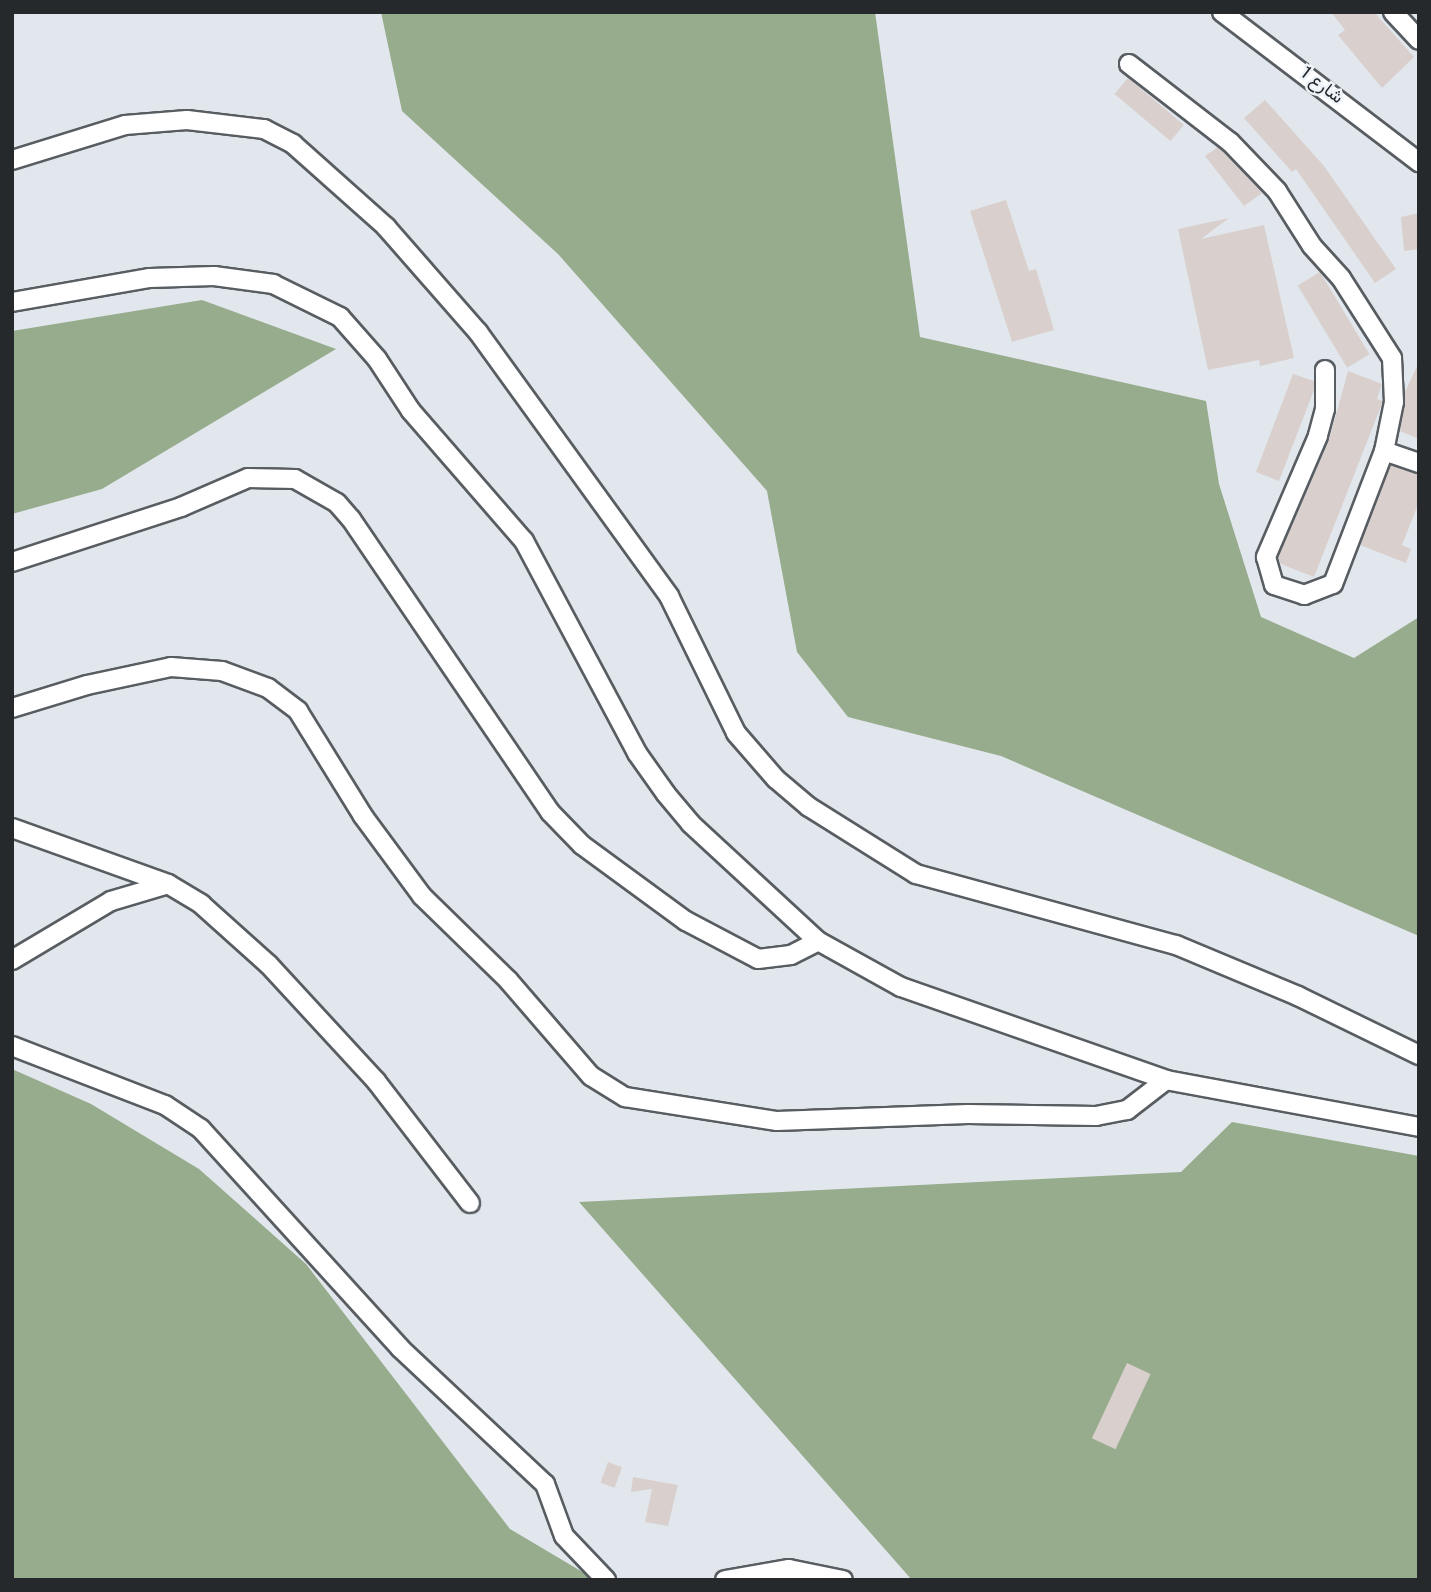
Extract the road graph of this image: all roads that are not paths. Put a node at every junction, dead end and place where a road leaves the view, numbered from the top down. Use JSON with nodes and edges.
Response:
{"nodes":[{"id":1,"x":1222,"y":12,"type":"edge"},
{"id":2,"x":1393,"y":12,"type":"edge"},
{"id":3,"x":1419,"y":40,"type":"edge"},
{"id":4,"x":1129,"y":64,"type":"dead end"},
{"id":5,"x":12,"y":160,"type":"edge"},
{"id":6,"x":1419,"y":162,"type":"edge"},
{"id":7,"x":12,"y":302,"type":"edge"},
{"id":8,"x":1325,"y":370,"type":"dead end"},
{"id":9,"x":1384,"y":451,"type":"junction"},
{"id":10,"x":1419,"y":463,"type":"edge"},
{"id":11,"x":12,"y":562,"type":"edge"},
{"id":12,"x":12,"y":708,"type":"edge"},
{"id":13,"x":12,"y":828,"type":"edge"},
{"id":14,"x":168,"y":884,"type":"junction"},
{"id":15,"x":818,"y":941,"type":"junction"},
{"id":16,"x":12,"y":960,"type":"edge"},
{"id":17,"x":12,"y":1046,"type":"edge"},
{"id":18,"x":1419,"y":1055,"type":"edge"},
{"id":19,"x":1166,"y":1080,"type":"junction"},
{"id":20,"x":1419,"y":1128,"type":"edge"},
{"id":21,"x":470,"y":1203,"type":"dead end"},
{"id":22,"x":606,"y":1580,"type":"edge"},
{"id":23,"x":725,"y":1580,"type":"edge"},
{"id":24,"x":843,"y":1580,"type":"edge"}],
"edges":[{"from":1,"to":6,"type":"street","name":"شارع 1"},
{"from":2,"to":3,"type":"street"},
{"from":4,"to":9,"type":"street"},
{"from":5,"to":18,"type":"street"},
{"from":7,"to":15,"type":"street"},
{"from":8,"to":9,"type":"street"},
{"from":9,"to":10,"type":"street"},
{"from":11,"to":15,"type":"street"},
{"from":12,"to":19,"type":"street"},
{"from":13,"to":14,"type":"street"},
{"from":14,"to":16,"type":"street"},
{"from":14,"to":21,"type":"street"},
{"from":15,"to":19,"type":"street"},
{"from":17,"to":22,"type":"street"},
{"from":19,"to":20,"type":"street"},
{"from":23,"to":24,"type":"street"}]}
